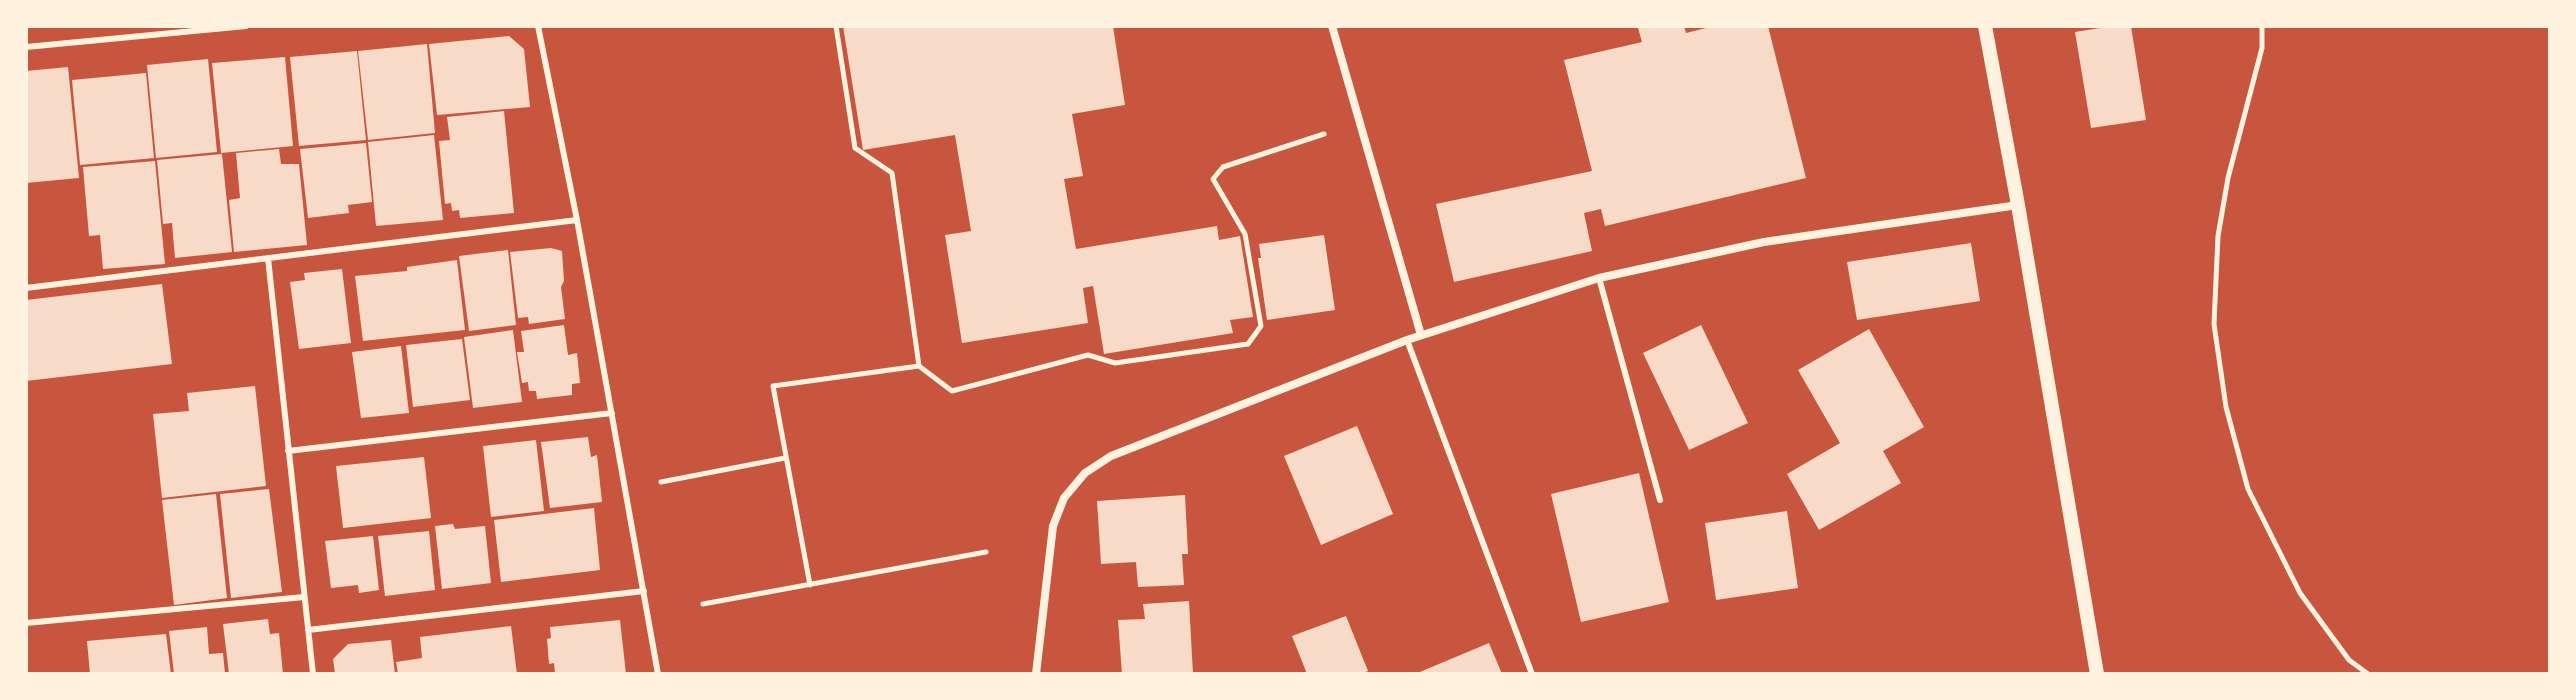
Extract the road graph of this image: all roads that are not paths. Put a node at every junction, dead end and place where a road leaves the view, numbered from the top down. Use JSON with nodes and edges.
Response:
{"nodes":[{"id":1,"x":246,"y":26,"type":"edge"},
{"id":2,"x":538,"y":26,"type":"edge"},
{"id":3,"x":1332,"y":26,"type":"edge"},
{"id":4,"x":1985,"y":26,"type":"edge"},
{"id":5,"x":26,"y":47,"type":"edge"},
{"id":6,"x":2018,"y":205,"type":"junction"},
{"id":7,"x":577,"y":220,"type":"junction"},
{"id":8,"x":268,"y":258,"type":"junction"},
{"id":9,"x":1599,"y":278,"type":"junction"},
{"id":10,"x":26,"y":288,"type":"edge"},
{"id":11,"x":1421,"y":335,"type":"junction"},
{"id":12,"x":1407,"y":340,"type":"junction"},
{"id":13,"x":612,"y":413,"type":"junction"},
{"id":14,"x":288,"y":451,"type":"junction"},
{"id":15,"x":1660,"y":500,"type":"dead end"},
{"id":16,"x":644,"y":591,"type":"junction"},
{"id":17,"x":304,"y":597,"type":"junction"},
{"id":18,"x":26,"y":623,"type":"edge"},
{"id":19,"x":308,"y":630,"type":"junction"},
{"id":20,"x":313,"y":674,"type":"edge"},
{"id":21,"x":658,"y":674,"type":"edge"},
{"id":22,"x":1036,"y":674,"type":"edge"},
{"id":23,"x":1532,"y":674,"type":"edge"},
{"id":24,"x":2097,"y":674,"type":"edge"}],
"edges":[{"from":1,"to":5,"type":"lane"},
{"from":2,"to":7,"type":"lane"},
{"from":3,"to":11,"type":"street"},
{"from":4,"to":6,"type":"street"},
{"from":6,"to":9,"type":"street"},
{"from":6,"to":24,"type":"street"},
{"from":7,"to":8,"type":"lane"},
{"from":7,"to":13,"type":"lane"},
{"from":8,"to":10,"type":"lane"},
{"from":8,"to":14,"type":"lane"},
{"from":9,"to":11,"type":"street"},
{"from":9,"to":15,"type":"lane"},
{"from":11,"to":12,"type":"street"},
{"from":12,"to":22,"type":"street"},
{"from":12,"to":23,"type":"lane"},
{"from":13,"to":14,"type":"lane"},
{"from":13,"to":16,"type":"lane"},
{"from":14,"to":17,"type":"lane"},
{"from":16,"to":19,"type":"lane"},
{"from":16,"to":21,"type":"lane"},
{"from":17,"to":18,"type":"lane"},
{"from":17,"to":19,"type":"lane"},
{"from":19,"to":20,"type":"lane"}]}
